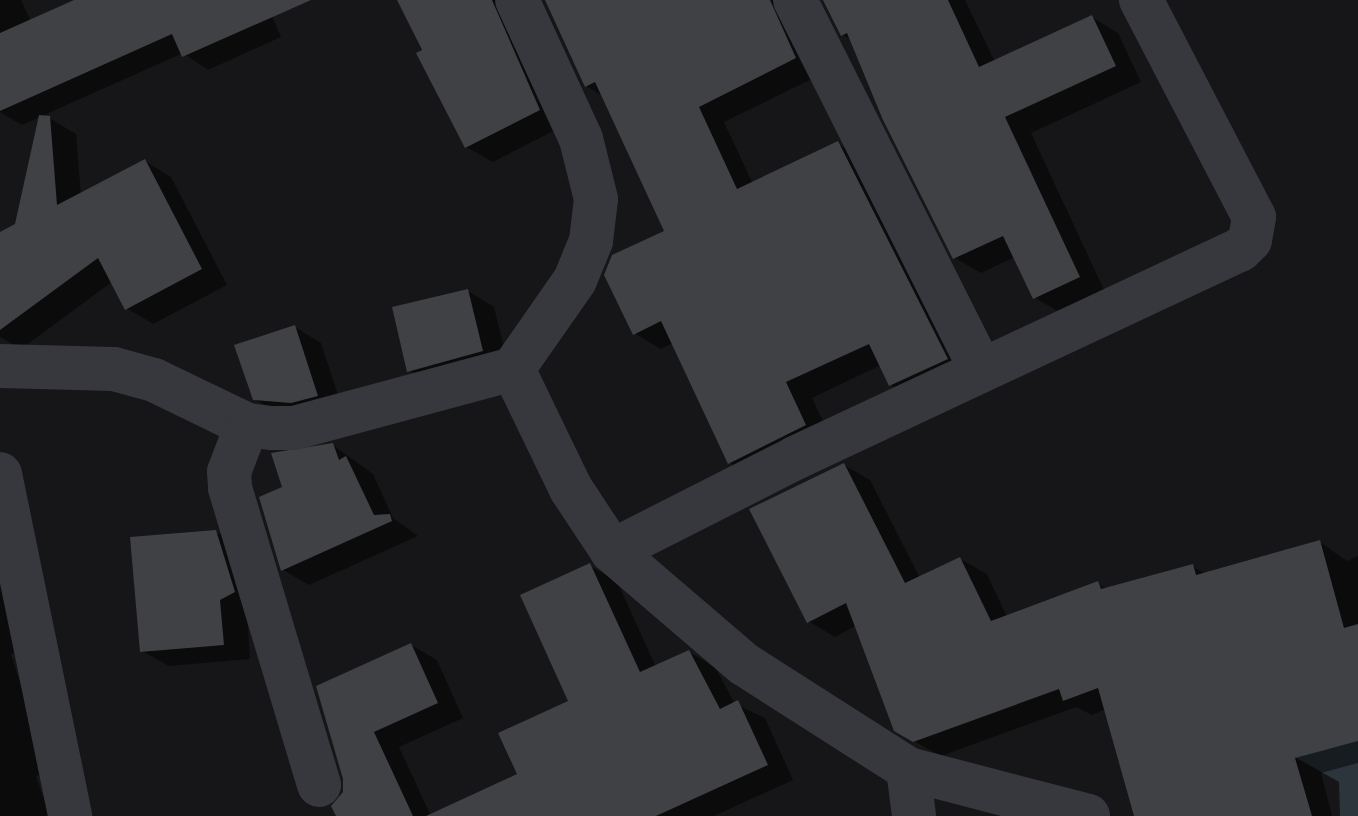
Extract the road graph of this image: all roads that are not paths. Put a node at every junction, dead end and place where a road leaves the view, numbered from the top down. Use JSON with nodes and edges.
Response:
{"nodes":[{"id":1,"x":517,"y":0,"type":"edge"},
{"id":2,"x":795,"y":0,"type":"edge"},
{"id":3,"x":1141,"y":0,"type":"edge"},
{"id":4,"x":0,"y":366,"type":"edge"},
{"id":5,"x":513,"y":369,"type":"junction"},
{"id":6,"x":981,"y":370,"type":"junction"},
{"id":7,"x":247,"y":425,"type":"junction"},
{"id":8,"x":0,"y":474,"type":"edge"},
{"id":9,"x":612,"y":551,"type":"junction"},
{"id":10,"x":908,"y":769,"type":"junction"},
{"id":11,"x":319,"y":785,"type":"dead end"},
{"id":12,"x":70,"y":816,"type":"edge"},
{"id":13,"x":914,"y":816,"type":"edge"},
{"id":14,"x":1088,"y":816,"type":"edge"}],
"edges":[{"from":1,"to":5,"type":"street"},
{"from":2,"to":6,"type":"street"},
{"from":3,"to":6,"type":"street"},
{"from":4,"to":7,"type":"street"},
{"from":5,"to":7,"type":"street"},
{"from":5,"to":9,"type":"street"},
{"from":6,"to":9,"type":"street"},
{"from":7,"to":11,"type":"street"},
{"from":8,"to":12,"type":"street"},
{"from":9,"to":10,"type":"street"},
{"from":10,"to":13,"type":"street"},
{"from":10,"to":14,"type":"street"}]}
